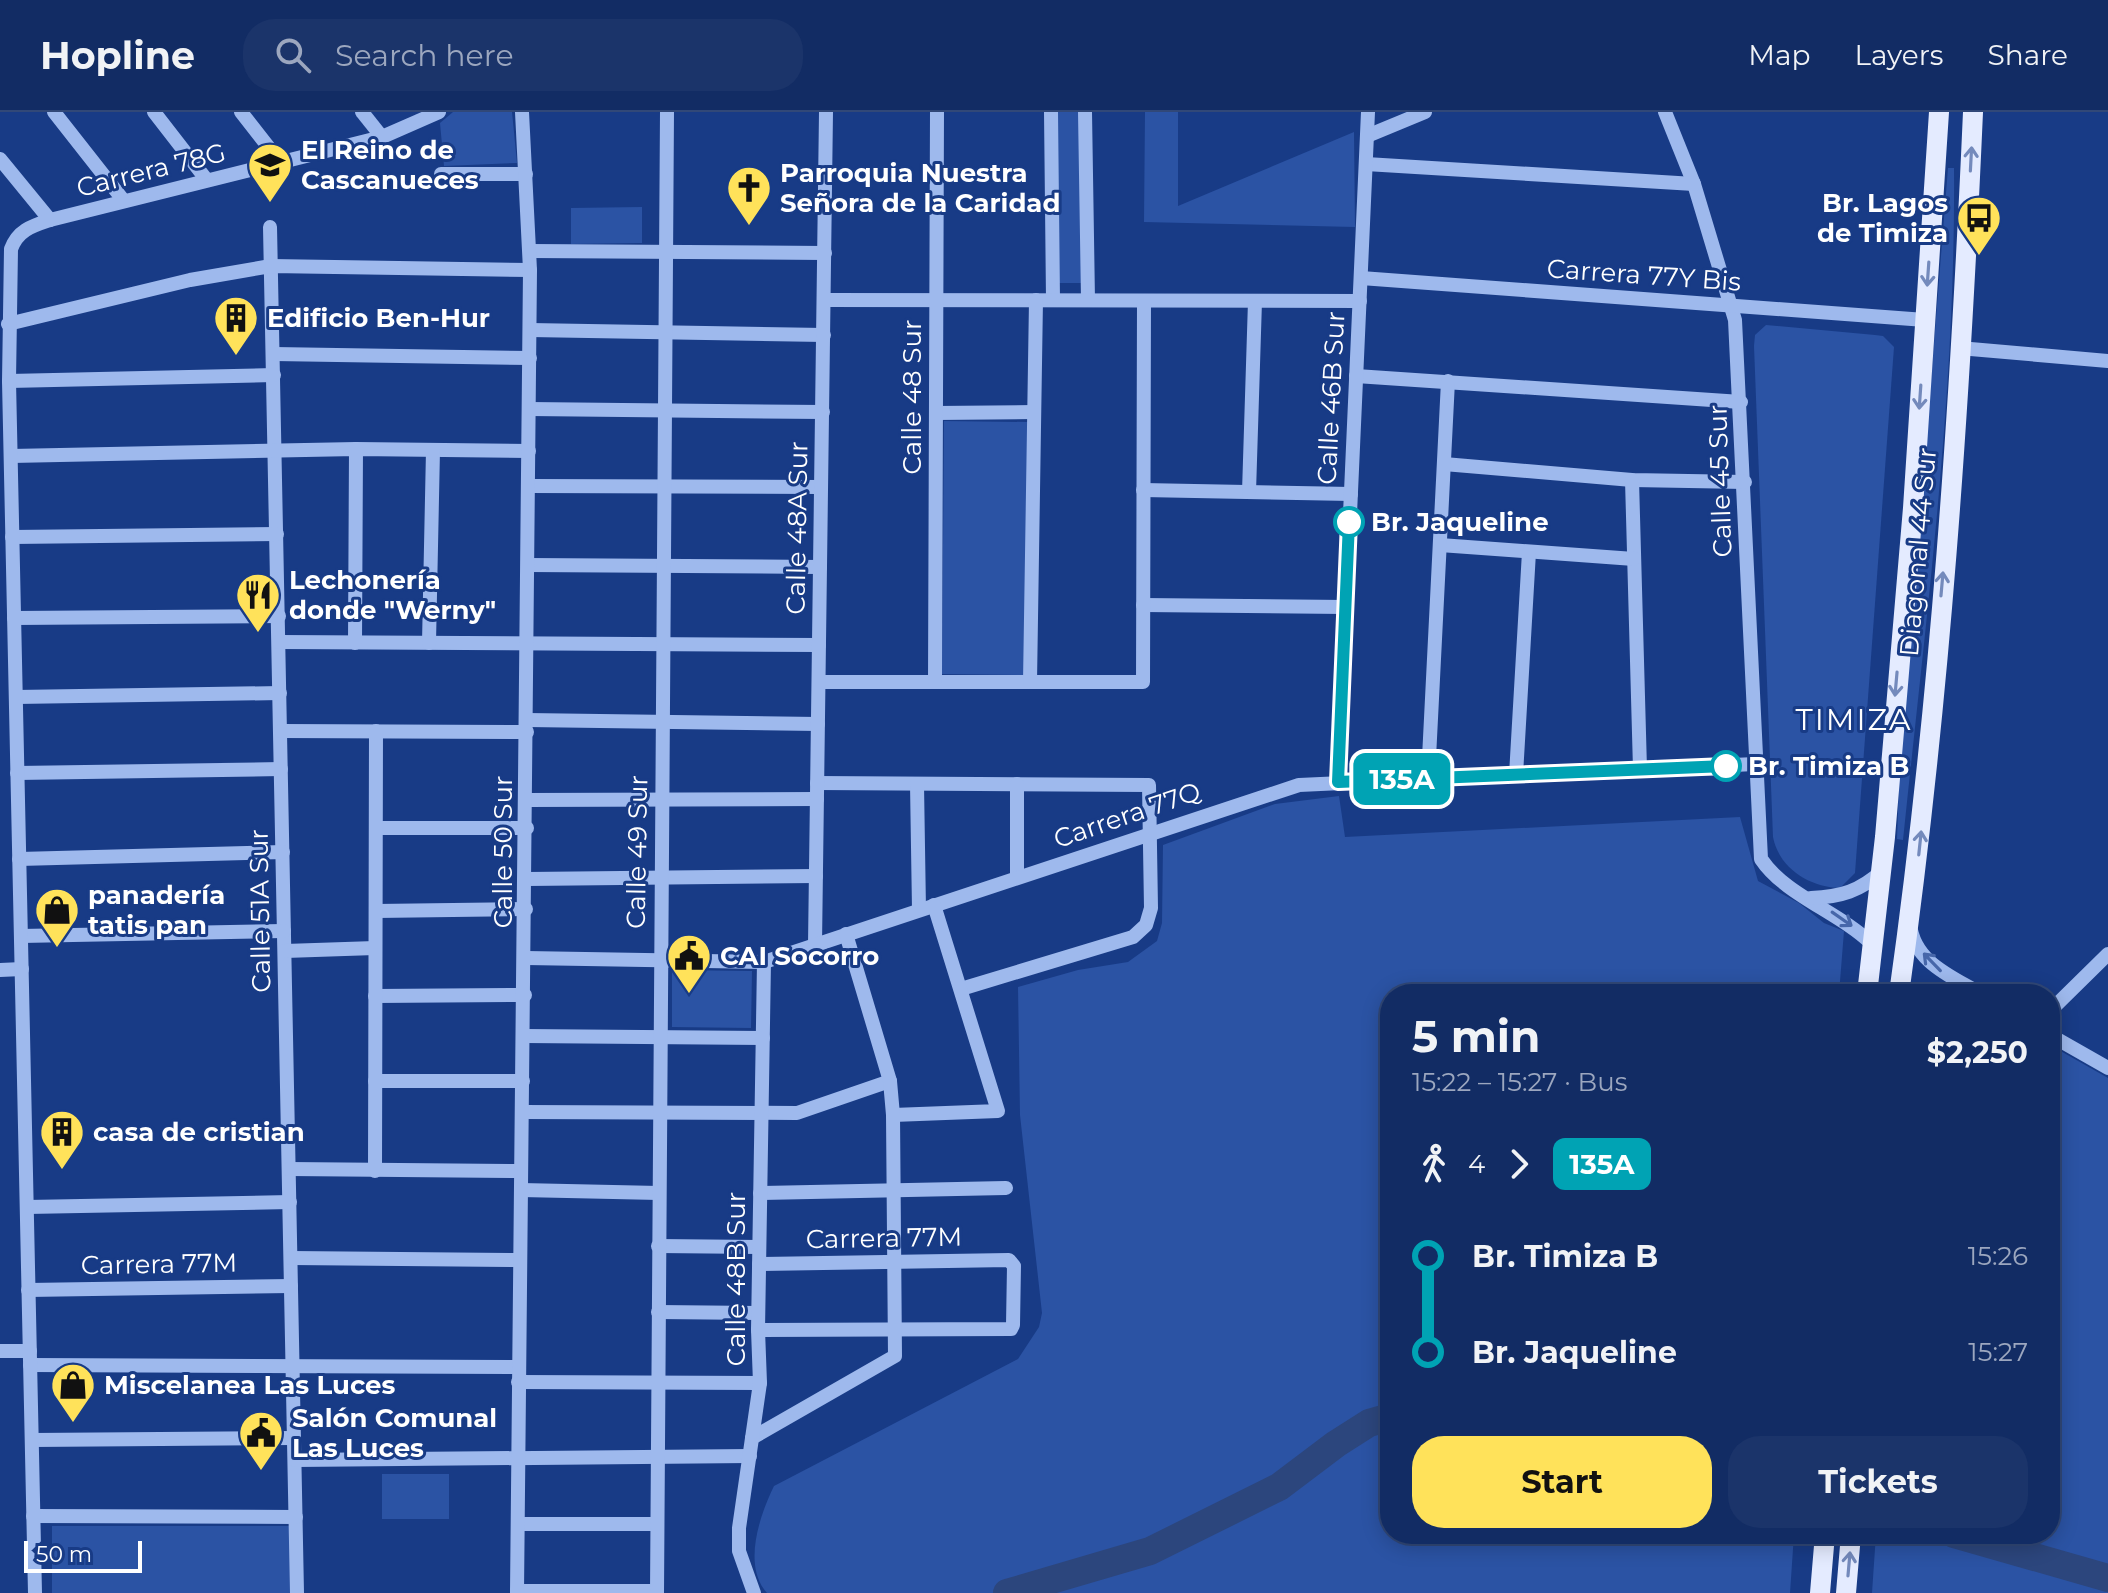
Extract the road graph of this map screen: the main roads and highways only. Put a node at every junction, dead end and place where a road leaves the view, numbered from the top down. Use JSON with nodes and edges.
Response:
{"nodes":[{"id":1,"x":1939,"y":112,"type":"edge"},
{"id":2,"x":1973,"y":112,"type":"edge"},
{"id":3,"x":1868,"y":984,"type":"edge"},
{"id":4,"x":1900,"y":984,"type":"edge"},
{"id":5,"x":1824,"y":1544,"type":"edge"},
{"id":6,"x":1850,"y":1544,"type":"edge"},
{"id":7,"x":1820,"y":1593,"type":"edge"},
{"id":8,"x":1846,"y":1593,"type":"edge"}],
"edges":[{"from":1,"to":3,"type":"main road","name":"Diagonal 44 Sur","one_way":true},
{"from":4,"to":2,"type":"main road","name":"Diagonal 44 Sur","one_way":true},
{"from":5,"to":7,"type":"main road"},
{"from":8,"to":6,"type":"main road","one_way":true}]}
